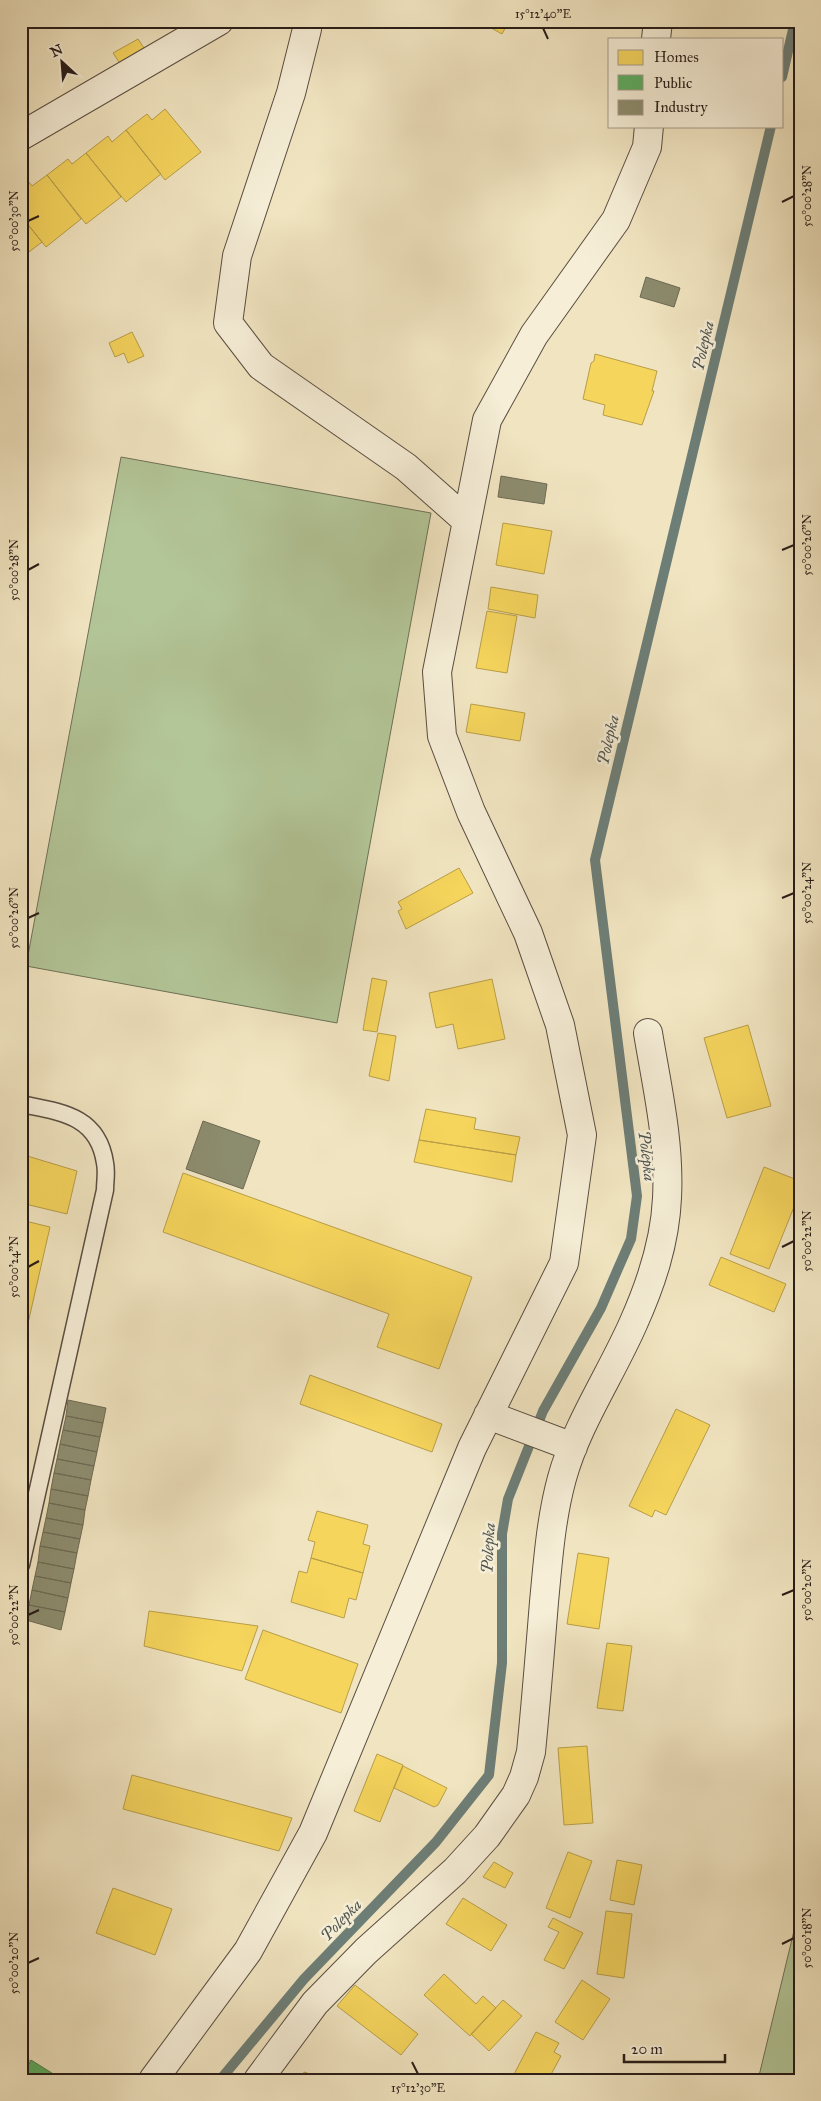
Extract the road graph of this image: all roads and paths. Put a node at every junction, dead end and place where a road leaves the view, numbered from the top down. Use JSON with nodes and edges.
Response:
{"nodes":[{"id":1,"x":219,"y":21,"type":"edge"},
{"id":2,"x":305,"y":21,"type":"edge"},
{"id":3,"x":658,"y":21,"type":"edge"},
{"id":4,"x":656,"y":38,"type":"edge"},
{"id":5,"x":649,"y":128,"type":"edge"},
{"id":6,"x":21,"y":136,"type":"edge"},
{"id":7,"x":468,"y":521,"type":"junction"},
{"id":8,"x":648,"y":1033,"type":"dead end"},
{"id":9,"x":21,"y":1104,"type":"edge"},
{"id":10,"x":501,"y":1420,"type":"junction"},
{"id":11,"x":563,"y":1443,"type":"junction"},
{"id":12,"x":21,"y":1565,"type":"edge"},
{"id":13,"x":154,"y":2080,"type":"edge"},
{"id":14,"x":258,"y":2080,"type":"edge"}],
"edges":[{"from":1,"to":6,"type":"street"},
{"from":2,"to":7,"type":"street"},
{"from":3,"to":4,"type":"street"},
{"from":5,"to":7,"type":"street"},
{"from":7,"to":10,"type":"street"},
{"from":8,"to":11,"type":"street"},
{"from":9,"to":12,"type":"lane"},
{"from":10,"to":11,"type":"street"},
{"from":10,"to":13,"type":"street"},
{"from":11,"to":14,"type":"street"}]}
